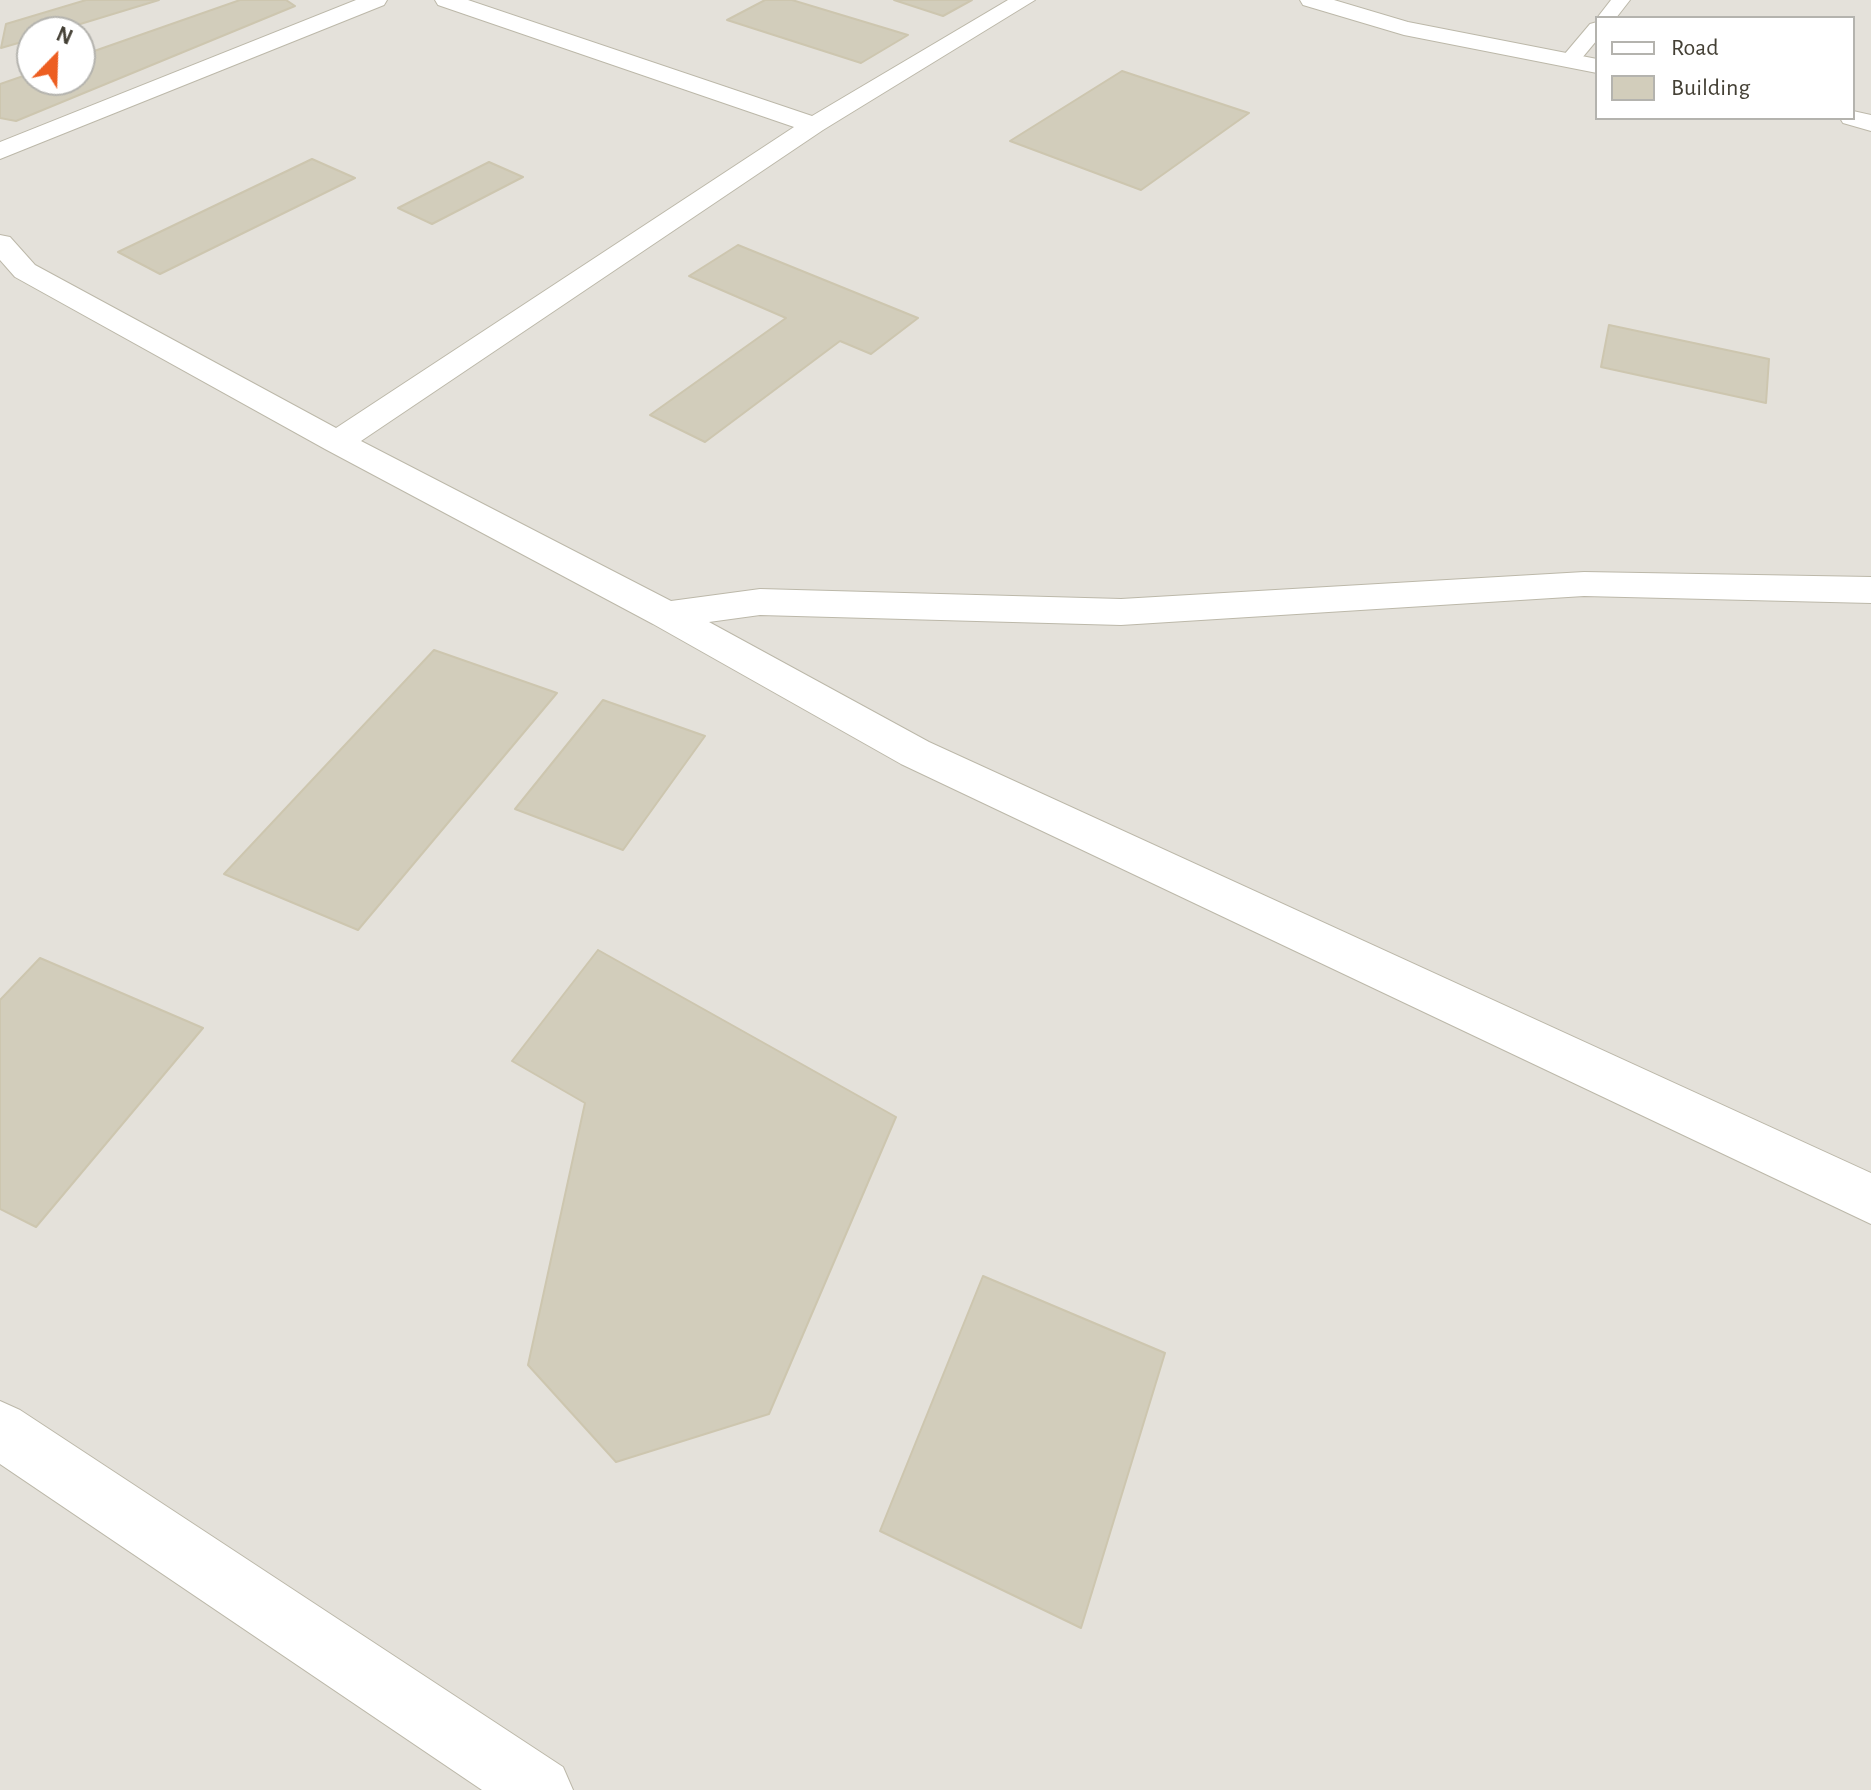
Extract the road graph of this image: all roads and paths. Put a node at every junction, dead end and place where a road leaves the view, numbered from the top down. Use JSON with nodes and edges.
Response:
{"nodes":[{"id":1,"x":446,"y":0,"type":"edge"},
{"id":2,"x":1024,"y":0,"type":"edge"},
{"id":3,"x":1311,"y":0,"type":"edge"},
{"id":4,"x":1621,"y":0,"type":"edge"},
{"id":5,"x":363,"y":2,"type":"edge"},
{"id":6,"x":1608,"y":16,"type":"edge"},
{"id":7,"x":1595,"y":30,"type":"edge"},
{"id":8,"x":1570,"y":60,"type":"junction"},
{"id":9,"x":1595,"y":66,"type":"edge"},
{"id":10,"x":814,"y":125,"type":"junction"},
{"id":11,"x":0,"y":151,"type":"edge"},
{"id":12,"x":0,"y":243,"type":"edge"},
{"id":13,"x":337,"y":442,"type":"junction"},
{"id":14,"x":1871,"y":590,"type":"edge"},
{"id":15,"x":666,"y":615,"type":"junction"},
{"id":16,"x":1871,"y":1199,"type":"edge"},
{"id":17,"x":0,"y":1430,"type":"edge"},
{"id":18,"x":540,"y":1790,"type":"edge"}],
"edges":[{"from":1,"to":10,"type":"street"},
{"from":2,"to":10,"type":"street"},
{"from":3,"to":8,"type":"street"},
{"from":4,"to":6,"type":"lane"},
{"from":5,"to":11,"type":"street"},
{"from":7,"to":8,"type":"lane"},
{"from":8,"to":9,"type":"street"},
{"from":10,"to":13,"type":"street"},
{"from":12,"to":13,"type":"street"},
{"from":13,"to":15,"type":"street"},
{"from":14,"to":15,"type":"street"},
{"from":15,"to":16,"type":"street"},
{"from":17,"to":18,"type":"street"}]}
